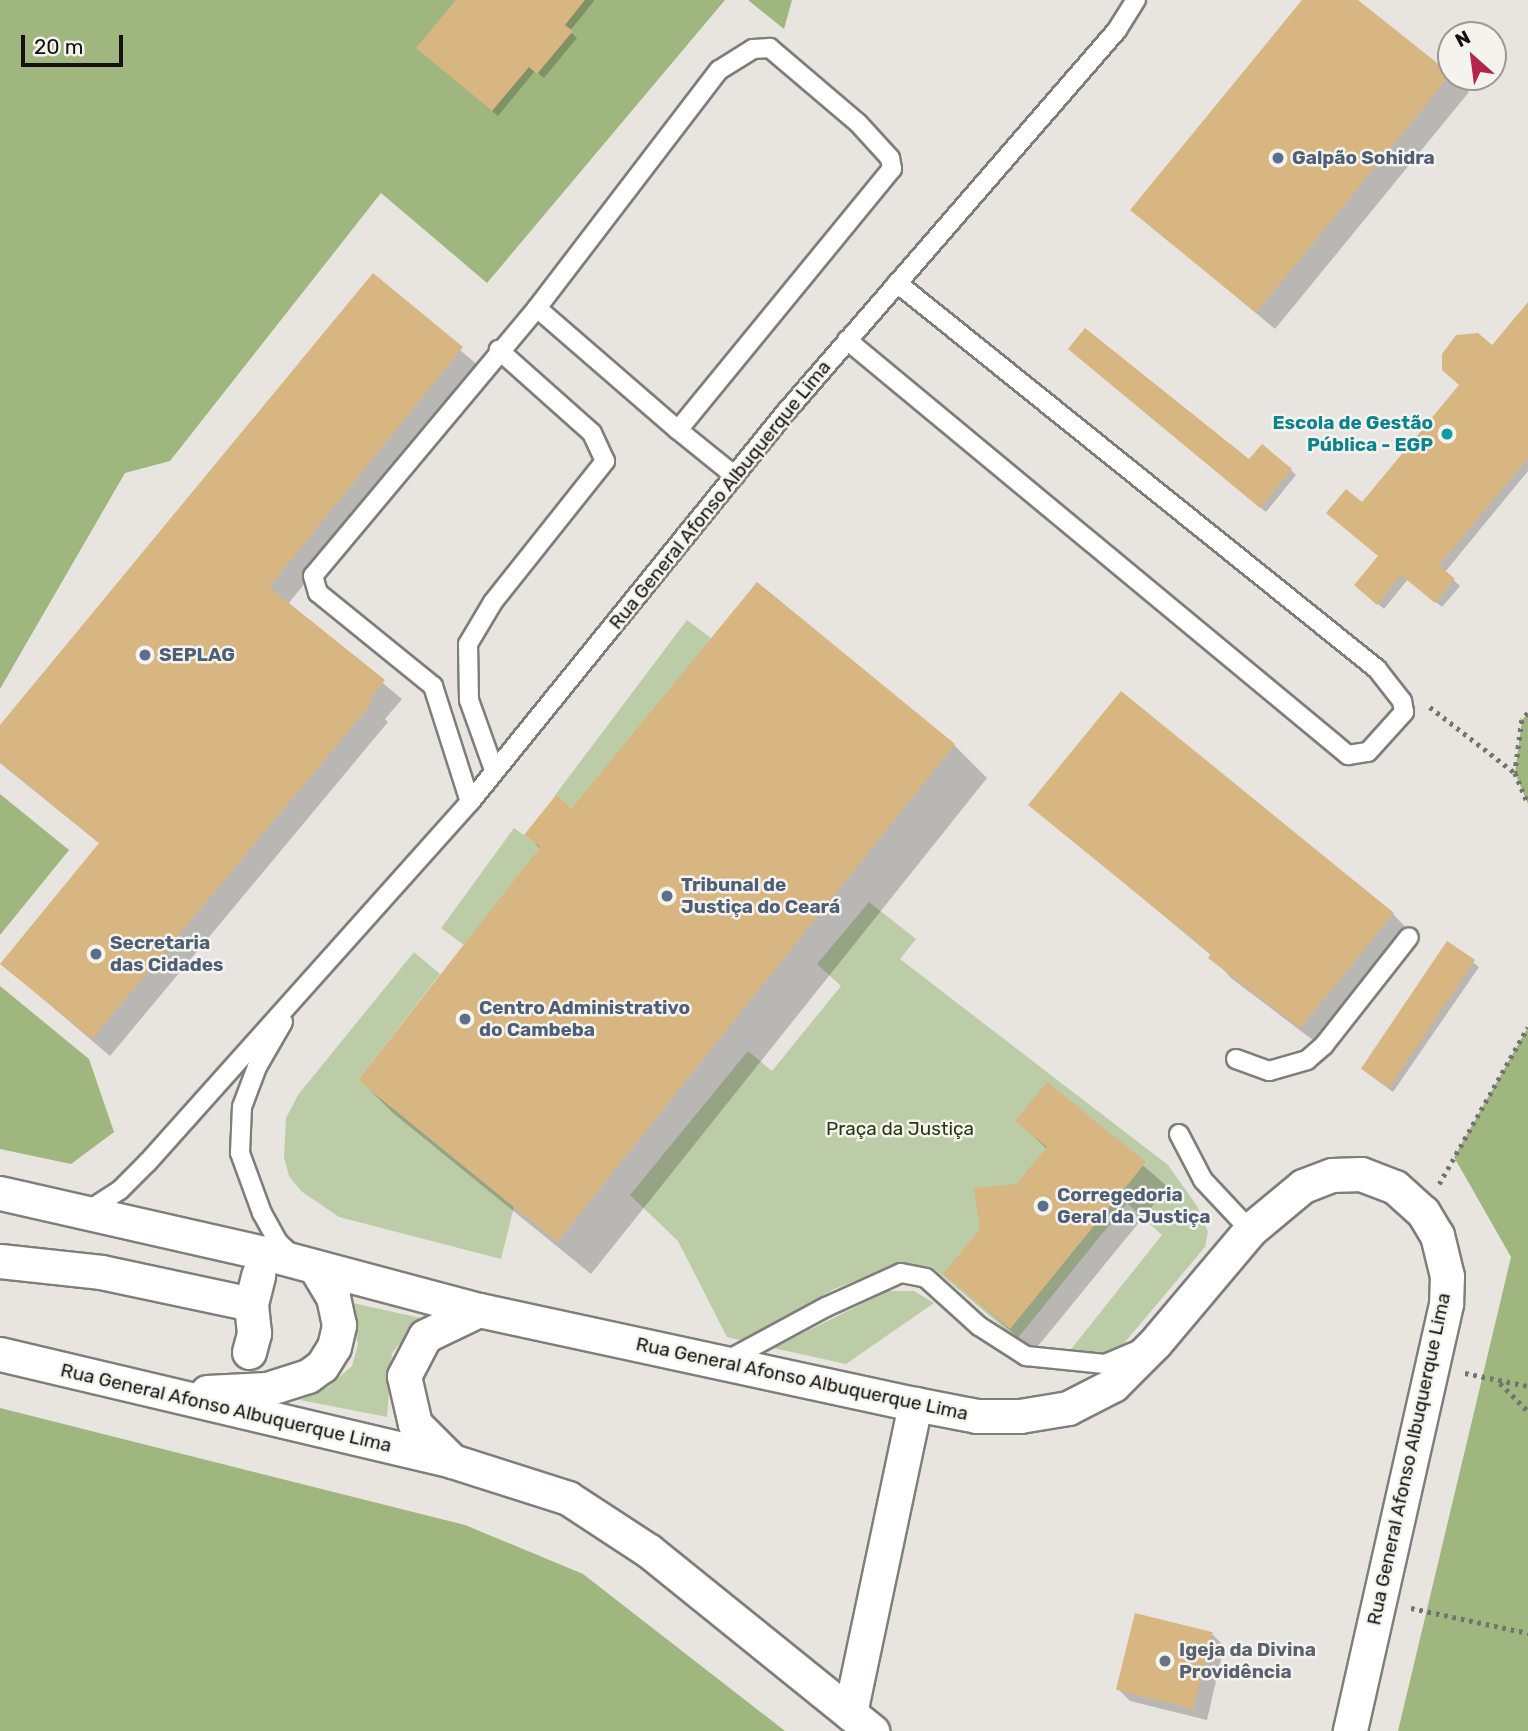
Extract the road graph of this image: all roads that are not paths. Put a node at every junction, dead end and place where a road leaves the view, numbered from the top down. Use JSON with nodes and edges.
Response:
{"nodes":[{"id":1,"x":1136,"y":0,"type":"edge"},
{"id":2,"x":897,"y":283,"type":"junction"},
{"id":3,"x":537,"y":308,"type":"junction"},
{"id":4,"x":847,"y":340,"type":"junction"},
{"id":5,"x":499,"y":350,"type":"junction"},
{"id":6,"x":678,"y":430,"type":"junction"},
{"id":7,"x":735,"y":476,"type":"junction"},
{"id":8,"x":494,"y":770,"type":"junction"},
{"id":9,"x":470,"y":802,"type":"junction"},
{"id":10,"x":1409,"y":937,"type":"dead end"},
{"id":11,"x":303,"y":989,"type":"junction"},
{"id":12,"x":1236,"y":1059,"type":"dead end"},
{"id":13,"x":1179,"y":1134,"type":"dead end"},
{"id":14,"x":0,"y":1193,"type":"edge"},
{"id":15,"x":86,"y":1212,"type":"junction"},
{"id":16,"x":1250,"y":1230,"type":"junction"},
{"id":17,"x":0,"y":1261,"type":"edge"},
{"id":18,"x":310,"y":1266,"type":"junction"},
{"id":19,"x":479,"y":1310,"type":"junction"},
{"id":20,"x":1155,"y":1343,"type":"junction"},
{"id":21,"x":249,"y":1352,"type":"dead end"},
{"id":22,"x":0,"y":1354,"type":"edge"},
{"id":23,"x":724,"y":1363,"type":"junction"},
{"id":24,"x":169,"y":1394,"type":"junction"},
{"id":25,"x":915,"y":1404,"type":"junction"},
{"id":26,"x":452,"y":1461,"type":"junction"},
{"id":27,"x":861,"y":1722,"type":"edge"},
{"id":28,"x":1350,"y":1731,"type":"edge"}],
"edges":[{"from":1,"to":2,"type":"lane","name":"Rua General Afonso Albuquerque Lima"},
{"from":2,"to":4,"type":"lane","name":"Rua General Afonso Albuquerque Lima"},
{"from":2,"to":4,"type":"lane"},
{"from":3,"to":5,"type":"lane"},
{"from":3,"to":6,"type":"lane"},
{"from":3,"to":6,"type":"lane"},
{"from":4,"to":7,"type":"lane","name":"Rua General Afonso Albuquerque Lima"},
{"from":5,"to":8,"type":"lane"},
{"from":5,"to":9,"type":"lane"},
{"from":6,"to":7,"type":"lane"},
{"from":7,"to":8,"type":"lane","name":"Rua General Afonso Albuquerque Lima"},
{"from":8,"to":9,"type":"lane","name":"Rua General Afonso Albuquerque Lima"},
{"from":9,"to":11,"type":"lane","name":"Rua General Afonso Albuquerque Lima"},
{"from":10,"to":12,"type":"lane"},
{"from":11,"to":15,"type":"lane","name":"Rua General Afonso Albuquerque Lima"},
{"from":11,"to":18,"type":"lane","name":"Rua General Afonso Albuquerque Lima"},
{"from":13,"to":16,"type":"lane"},
{"from":14,"to":15,"type":"street","name":"Rua General Afonso Albuquerque Lima"},
{"from":15,"to":18,"type":"street","name":"Rua General Afonso Albuquerque Lima"},
{"from":16,"to":20,"type":"street","name":"Rua General Afonso Albuquerque Lima"},
{"from":16,"to":28,"type":"street","name":"Rua General Afonso Albuquerque Lima"},
{"from":17,"to":21,"type":"street"},
{"from":18,"to":19,"type":"street","name":"Rua General Afonso Albuquerque Lima"},
{"from":18,"to":24,"type":"street"},
{"from":19,"to":23,"type":"street","name":"Rua General Afonso Albuquerque Lima"},
{"from":19,"to":26,"type":"street"},
{"from":20,"to":23,"type":"lane"},
{"from":20,"to":25,"type":"street","name":"Rua General Afonso Albuquerque Lima"},
{"from":22,"to":24,"type":"street","name":"Rua General Afonso Albuquerque Lima"},
{"from":23,"to":25,"type":"street","name":"Rua General Afonso Albuquerque Lima"},
{"from":24,"to":26,"type":"street","name":"Rua General Afonso Albuquerque Lima"},
{"from":25,"to":27,"type":"street"},
{"from":26,"to":27,"type":"street","name":"Rua General Afonso Albuquerque Lima"}]}
